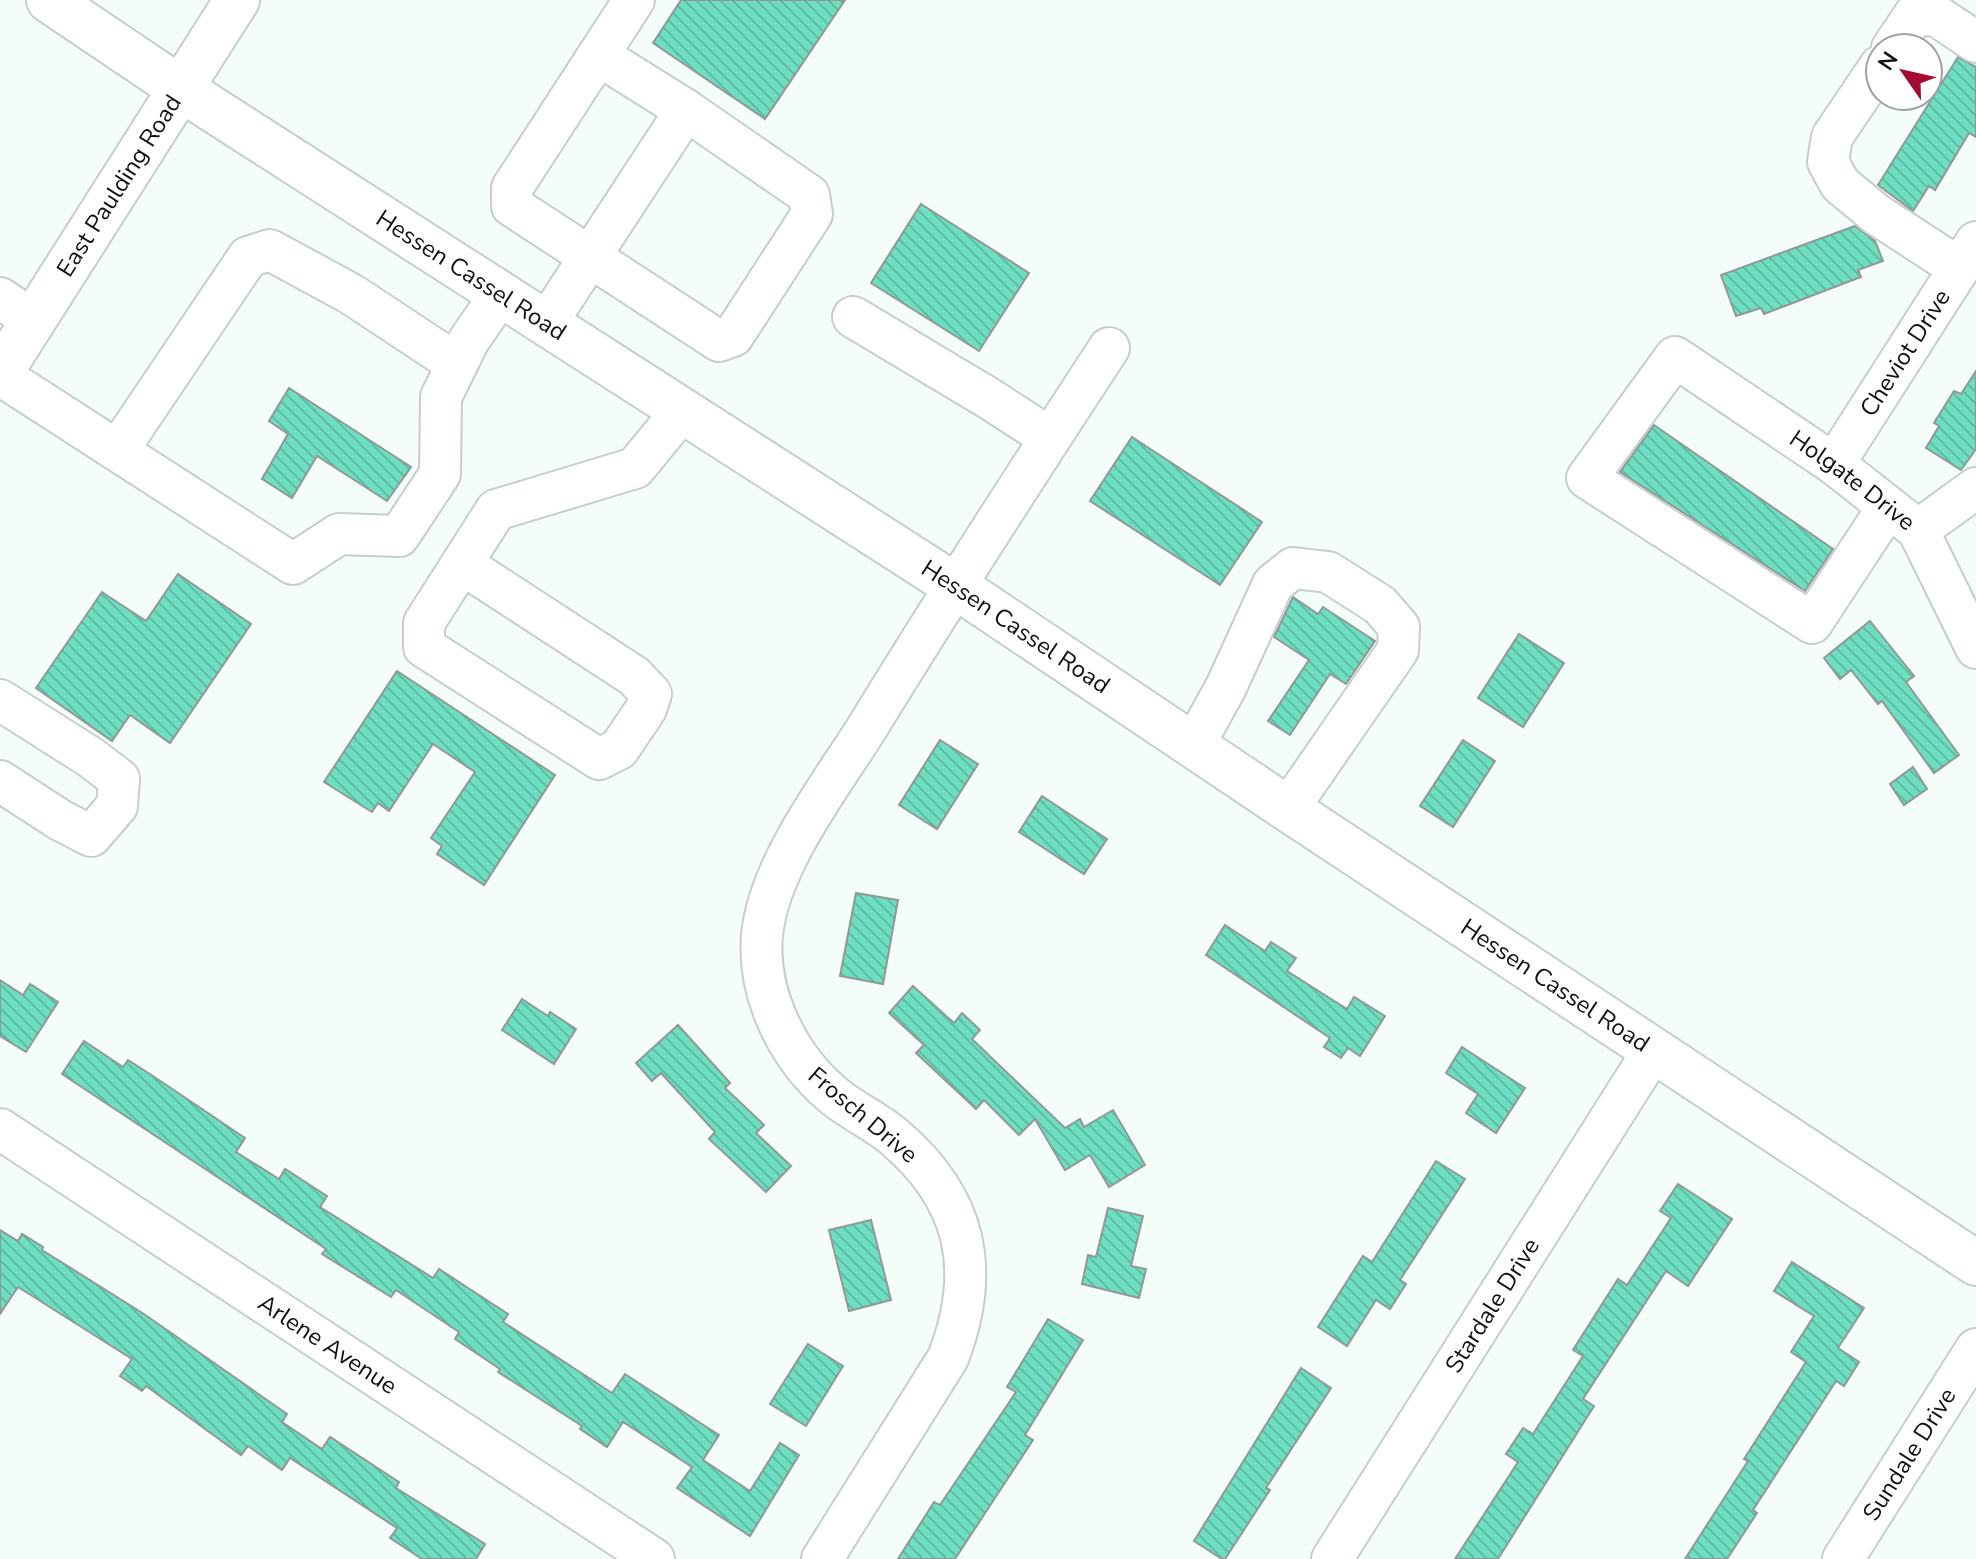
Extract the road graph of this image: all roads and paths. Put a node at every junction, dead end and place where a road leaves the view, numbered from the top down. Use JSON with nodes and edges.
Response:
{"nodes":[{"id":1,"x":49,"y":0,"type":"edge"},
{"id":2,"x":237,"y":0,"type":"edge"},
{"id":3,"x":634,"y":0,"type":"edge"},
{"id":4,"x":1903,"y":32,"type":"edge"},
{"id":5,"x":1976,"y":42,"type":"edge"},
{"id":6,"x":598,"y":55,"type":"junction"},
{"id":7,"x":181,"y":89,"type":"junction"},
{"id":8,"x":1864,"y":90,"type":"edge"},
{"id":9,"x":686,"y":110,"type":"junction"},
{"id":10,"x":1968,"y":255,"type":"edge"},
{"id":11,"x":589,"y":259,"type":"junction"},
{"id":12,"x":501,"y":294,"type":"junction"},
{"id":13,"x":16,"y":309,"type":"edge"},
{"id":14,"x":853,"y":317,"type":"dead end"},
{"id":15,"x":546,"y":324,"type":"junction"},
{"id":16,"x":1109,"y":348,"type":"dead end"},
{"id":17,"x":457,"y":364,"type":"junction"},
{"id":18,"x":0,"y":374,"type":"edge"},
{"id":19,"x":682,"y":411,"type":"junction"},
{"id":20,"x":1050,"y":438,"type":"junction"},
{"id":21,"x":118,"y":450,"type":"junction"},
{"id":22,"x":1834,"y":464,"type":"junction"},
{"id":23,"x":1976,"y":488,"type":"edge"},
{"id":24,"x":1903,"y":518,"type":"junction"},
{"id":25,"x":462,"y":564,"type":"junction"},
{"id":26,"x":954,"y":585,"type":"junction"},
{"id":27,"x":1976,"y":648,"type":"edge"},
{"id":28,"x":1,"y":703,"type":"edge"},
{"id":29,"x":1194,"y":745,"type":"junction"},
{"id":30,"x":0,"y":781,"type":"edge"},
{"id":31,"x":1288,"y":809,"type":"junction"},
{"id":32,"x":1653,"y":1051,"type":"junction"},
{"id":33,"x":0,"y":1129,"type":"edge"},
{"id":34,"x":1976,"y":1263,"type":"edge"},
{"id":35,"x":1976,"y":1349,"type":"edge"},
{"id":36,"x":654,"y":1559,"type":"edge"},
{"id":37,"x":822,"y":1559,"type":"edge"},
{"id":38,"x":1332,"y":1559,"type":"edge"},
{"id":39,"x":1843,"y":1559,"type":"edge"}],
"edges":[{"from":1,"to":7,"type":"main road","name":"Hessen Cassel Road"},
{"from":2,"to":7,"type":"main road","name":"East Paulding Road"},
{"from":3,"to":6,"type":"street"},
{"from":4,"to":5,"type":"street"},
{"from":6,"to":9,"type":"street"},
{"from":6,"to":11,"type":"street"},
{"from":7,"to":12,"type":"main road","name":"Hessen Cassel Road"},
{"from":7,"to":13,"type":"main road","name":"East Paulding Road"},
{"from":8,"to":10,"type":"street"},
{"from":9,"to":11,"type":"street"},
{"from":9,"to":11,"type":"street"},
{"from":10,"to":22,"type":"street","name":"Cheviot Drive"},
{"from":11,"to":15,"type":"street"},
{"from":12,"to":15,"type":"main road","name":"Hessen Cassel Road"},
{"from":12,"to":17,"type":"street"},
{"from":13,"to":18,"type":"main road","name":"East Paulding Road"},
{"from":14,"to":20,"type":"street"},
{"from":15,"to":19,"type":"main road","name":"Hessen Cassel Road"},
{"from":16,"to":20,"type":"street","name":"Frosch Drive"},
{"from":17,"to":21,"type":"street"},
{"from":17,"to":21,"type":"street"},
{"from":18,"to":21,"type":"street"},
{"from":19,"to":25,"type":"street"},
{"from":19,"to":26,"type":"main road","name":"Hessen Cassel Road"},
{"from":20,"to":26,"type":"street","name":"Frosch Drive"},
{"from":22,"to":24,"type":"street","name":"Holgate Drive"},
{"from":22,"to":24,"type":"street","name":"Holgate Drive"},
{"from":23,"to":24,"type":"street"},
{"from":24,"to":27,"type":"street","name":"Holgate Drive"},
{"from":25,"to":25,"type":"street"},
{"from":26,"to":29,"type":"main road","name":"Hessen Cassel Road"},
{"from":26,"to":37,"type":"street","name":"Frosch Drive"},
{"from":28,"to":30,"type":"street"},
{"from":29,"to":31,"type":"main road","name":"Hessen Cassel Road"},
{"from":29,"to":31,"type":"street"},
{"from":31,"to":32,"type":"main road","name":"Hessen Cassel Road"},
{"from":32,"to":34,"type":"main road","name":"Hessen Cassel Road"},
{"from":32,"to":38,"type":"street","name":"Stardale Drive"},
{"from":33,"to":36,"type":"street","name":"Arlene Avenue"},
{"from":35,"to":39,"type":"street","name":"Sundale Drive"}]}
